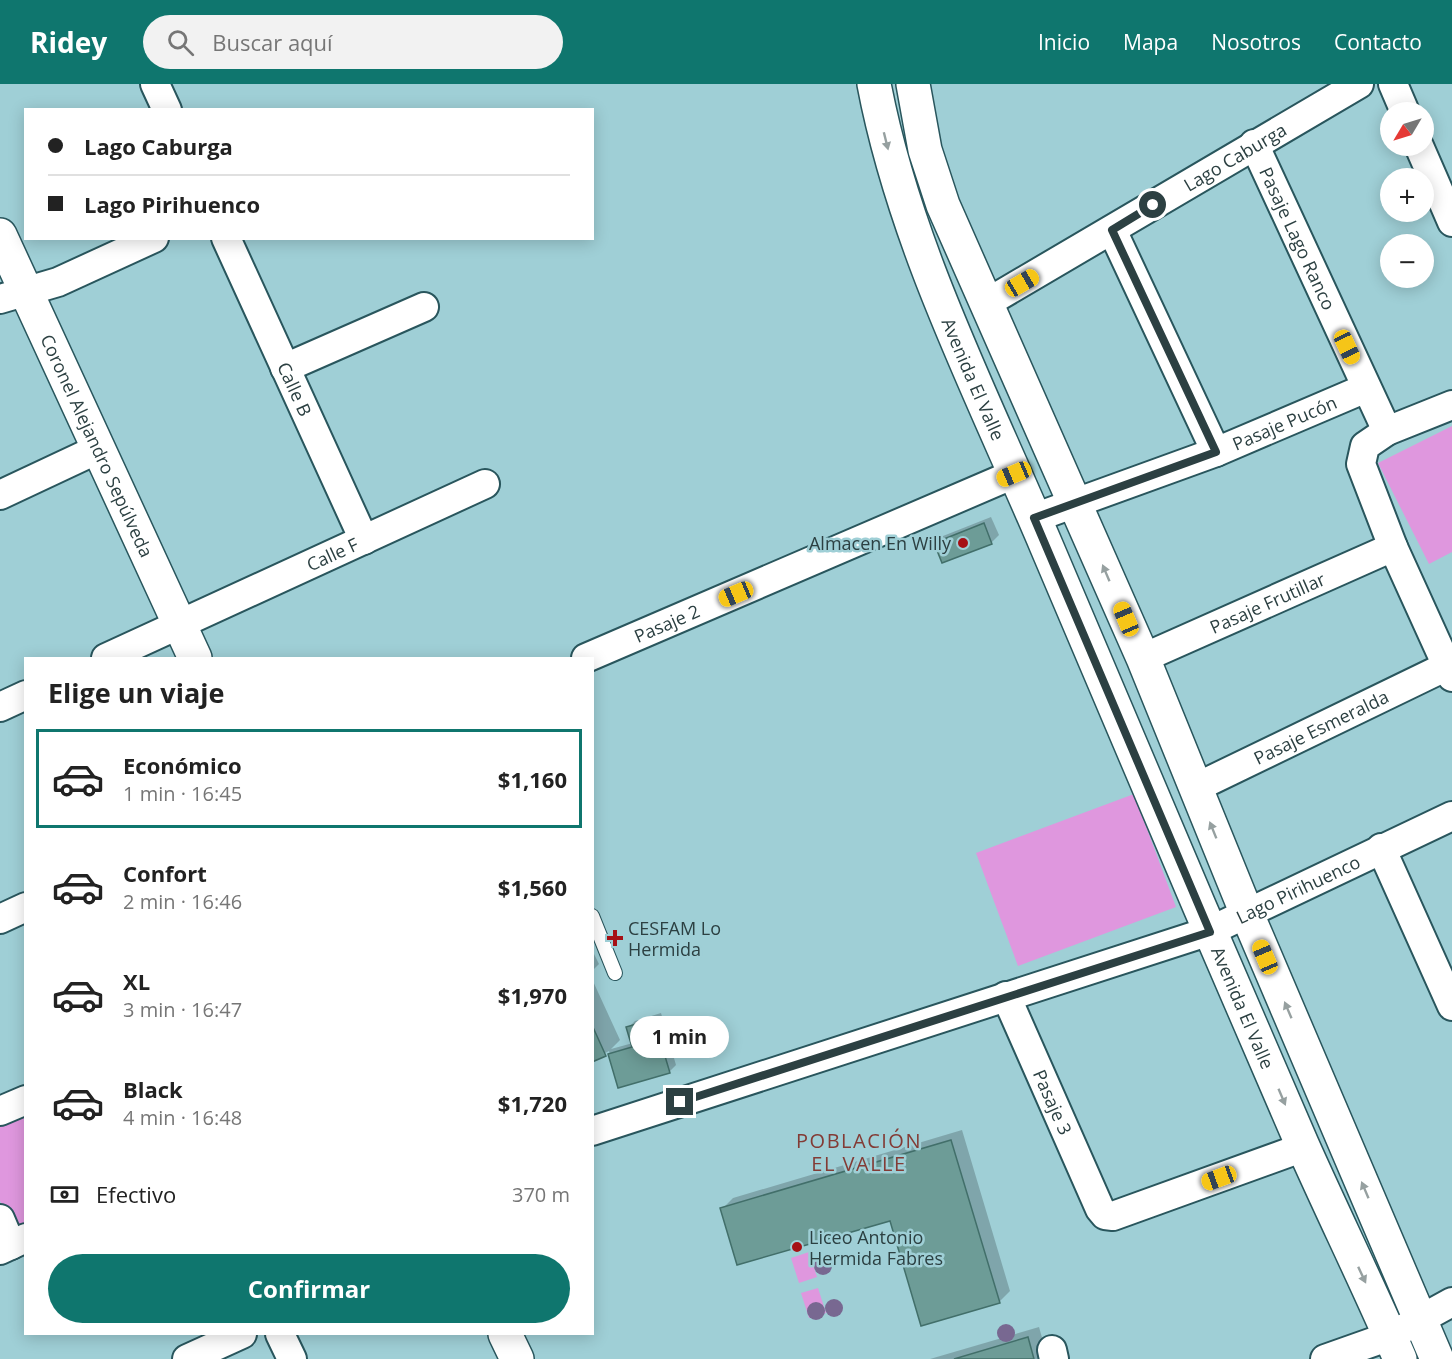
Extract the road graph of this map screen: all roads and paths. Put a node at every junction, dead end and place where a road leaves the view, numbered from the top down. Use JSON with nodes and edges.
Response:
{"nodes":[{"id":1,"x":155,"y":84,"type":"edge"},
{"id":2,"x":874,"y":84,"type":"edge"},
{"id":3,"x":913,"y":84,"type":"edge"},
{"id":4,"x":1359,"y":84,"type":"edge"},
{"id":5,"x":1393,"y":84,"type":"edge"},
{"id":6,"x":1401,"y":102,"type":"edge"},
{"id":7,"x":166,"y":108,"type":"edge"},
{"id":8,"x":1254,"y":144,"type":"junction"},
{"id":9,"x":1423,"y":156,"type":"edge"},
{"id":10,"x":1452,"y":222,"type":"edge"},
{"id":11,"x":1112,"y":230,"type":"junction"},
{"id":12,"x":0,"y":235,"type":"edge"},
{"id":13,"x":150,"y":240,"type":"edge"},
{"id":14,"x":227,"y":240,"type":"edge"},
{"id":15,"x":13,"y":295,"type":"edge"},
{"id":16,"x":985,"y":304,"type":"junction"},
{"id":17,"x":423,"y":307,"type":"dead end"},
{"id":18,"x":1001,"y":340,"type":"junction"},
{"id":19,"x":964,"y":360,"type":"junction"},
{"id":20,"x":285,"y":368,"type":"junction"},
{"id":21,"x":1365,"y":387,"type":"junction"},
{"id":22,"x":1452,"y":405,"type":"edge"},
{"id":23,"x":1387,"y":431,"type":"junction"},
{"id":24,"x":98,"y":449,"type":"junction"},
{"id":25,"x":1216,"y":452,"type":"junction"},
{"id":26,"x":1014,"y":474,"type":"junction"},
{"id":27,"x":485,"y":484,"type":"dead end"},
{"id":28,"x":0,"y":495,"type":"edge"},
{"id":29,"x":1076,"y":503,"type":"junction"},
{"id":30,"x":1034,"y":518,"type":"junction"},
{"id":31,"x":364,"y":540,"type":"junction"},
{"id":32,"x":1393,"y":547,"type":"junction"},
{"id":33,"x":179,"y":625,"type":"junction"},
{"id":34,"x":108,"y":657,"type":"edge"},
{"id":35,"x":195,"y":657,"type":"edge"},
{"id":36,"x":588,"y":657,"type":"edge"},
{"id":37,"x":1143,"y":658,"type":"junction"},
{"id":38,"x":1449,"y":672,"type":"edge"},
{"id":39,"x":24,"y":696,"type":"edge"},
{"id":40,"x":0,"y":707,"type":"edge"},
{"id":41,"x":1195,"y":788,"type":"junction"},
{"id":42,"x":1452,"y":816,"type":"edge"},
{"id":43,"x":1381,"y":848,"type":"junction"},
{"id":44,"x":24,"y":909,"type":"edge"},
{"id":45,"x":1247,"y":914,"type":"junction"},
{"id":46,"x":0,"y":919,"type":"edge"},
{"id":47,"x":594,"y":921,"type":"edge"},
{"id":48,"x":1210,"y":932,"type":"junction"},
{"id":49,"x":615,"y":974,"type":"dead end"},
{"id":50,"x":1006,"y":996,"type":"junction"},
{"id":51,"x":1452,"y":1006,"type":"edge"},
{"id":52,"x":24,"y":1101,"type":"edge"},
{"id":53,"x":0,"y":1111,"type":"edge"},
{"id":54,"x":594,"y":1130,"type":"edge"},
{"id":55,"x":1304,"y":1147,"type":"junction"},
{"id":56,"x":1452,"y":1302,"type":"edge"},
{"id":57,"x":1421,"y":1321,"type":"junction"},
{"id":58,"x":240,"y":1335,"type":"edge"},
{"id":59,"x":280,"y":1335,"type":"edge"},
{"id":60,"x":505,"y":1335,"type":"edge"},
{"id":61,"x":1395,"y":1347,"type":"edge"},
{"id":62,"x":187,"y":1359,"type":"edge"},
{"id":63,"x":292,"y":1359,"type":"edge"},
{"id":64,"x":517,"y":1359,"type":"edge"},
{"id":65,"x":1325,"y":1359,"type":"edge"},
{"id":66,"x":1437,"y":1359,"type":"edge"}],
"edges":[{"from":1,"to":7,"type":"street"},
{"from":2,"to":19,"type":"street","name":"Avenida El Valle","one_way":true},
{"from":3,"to":16,"type":"street"},
{"from":4,"to":8,"type":"street","name":"Lago Caburga"},
{"from":5,"to":6,"type":"street"},
{"from":8,"to":11,"type":"street","name":"Lago Caburga"},
{"from":8,"to":21,"type":"street","name":"Pasaje Lago Ranco"},
{"from":9,"to":10,"type":"street"},
{"from":11,"to":16,"type":"street","name":"Lago Caburga"},
{"from":11,"to":25,"type":"street"},
{"from":12,"to":15,"type":"street","name":"Coronel Alejandro Sepúlveda"},
{"from":13,"to":15,"type":"street"},
{"from":14,"to":20,"type":"street","name":"Calle B"},
{"from":15,"to":24,"type":"street","name":"Coronel Alejandro Sepúlveda"},
{"from":16,"to":18,"type":"street"},
{"from":17,"to":20,"type":"street"},
{"from":18,"to":19,"type":"street"},
{"from":18,"to":29,"type":"street"},
{"from":19,"to":26,"type":"street","name":"Avenida El Valle"},
{"from":20,"to":31,"type":"street","name":"Calle B"},
{"from":21,"to":23,"type":"street","name":"Pasaje Lago Ranco"},
{"from":21,"to":25,"type":"street","name":"Pasaje Pucón"},
{"from":22,"to":23,"type":"street"},
{"from":23,"to":32,"type":"street"},
{"from":24,"to":28,"type":"street"},
{"from":24,"to":33,"type":"street","name":"Coronel Alejandro Sepúlveda"},
{"from":25,"to":29,"type":"street","name":"Pasaje Pucón"},
{"from":26,"to":30,"type":"street","name":"Avenida El Valle"},
{"from":26,"to":36,"type":"street","name":"Pasaje 2"},
{"from":27,"to":31,"type":"street","name":"Calle F"},
{"from":29,"to":30,"type":"street","name":"Pasaje Pucón"},
{"from":37,"to":29,"type":"street","one_way":true},
{"from":30,"to":48,"type":"street","name":"Avenida El Valle"},
{"from":31,"to":33,"type":"street","name":"Calle F"},
{"from":32,"to":37,"type":"street","name":"Pasaje Frutillar"},
{"from":32,"to":38,"type":"street"},
{"from":33,"to":34,"type":"street","name":"Calle F"},
{"from":33,"to":35,"type":"street","name":"Coronel Alejandro Sepúlveda"},
{"from":37,"to":41,"type":"street"},
{"from":38,"to":41,"type":"street","name":"Pasaje Esmeralda"},
{"from":39,"to":40,"type":"street"},
{"from":45,"to":41,"type":"street","one_way":true},
{"from":42,"to":43,"type":"street","name":"Lago Pirihuenco"},
{"from":43,"to":45,"type":"street","name":"Lago Pirihuenco"},
{"from":43,"to":51,"type":"street"},
{"from":44,"to":46,"type":"street"},
{"from":45,"to":48,"type":"street","name":"Lago Pirihuenco"},
{"from":57,"to":45,"type":"street","one_way":true},
{"from":47,"to":49,"type":"lane"},
{"from":48,"to":50,"type":"street","name":"Lago Pirihuenco"},
{"from":48,"to":55,"type":"street","name":"Avenida El Valle","one_way":true},
{"from":50,"to":54,"type":"street","name":"Lago Pirihuenco"},
{"from":50,"to":55,"type":"street","name":"Pasaje 3"},
{"from":52,"to":53,"type":"street"},
{"from":55,"to":61,"type":"street","name":"Avenida El Valle","one_way":true},
{"from":56,"to":57,"type":"street"},
{"from":57,"to":61,"type":"street"},
{"from":57,"to":66,"type":"street"},
{"from":58,"to":62,"type":"street"},
{"from":59,"to":63,"type":"street"},
{"from":60,"to":64,"type":"street"},
{"from":61,"to":65,"type":"street"}]}
